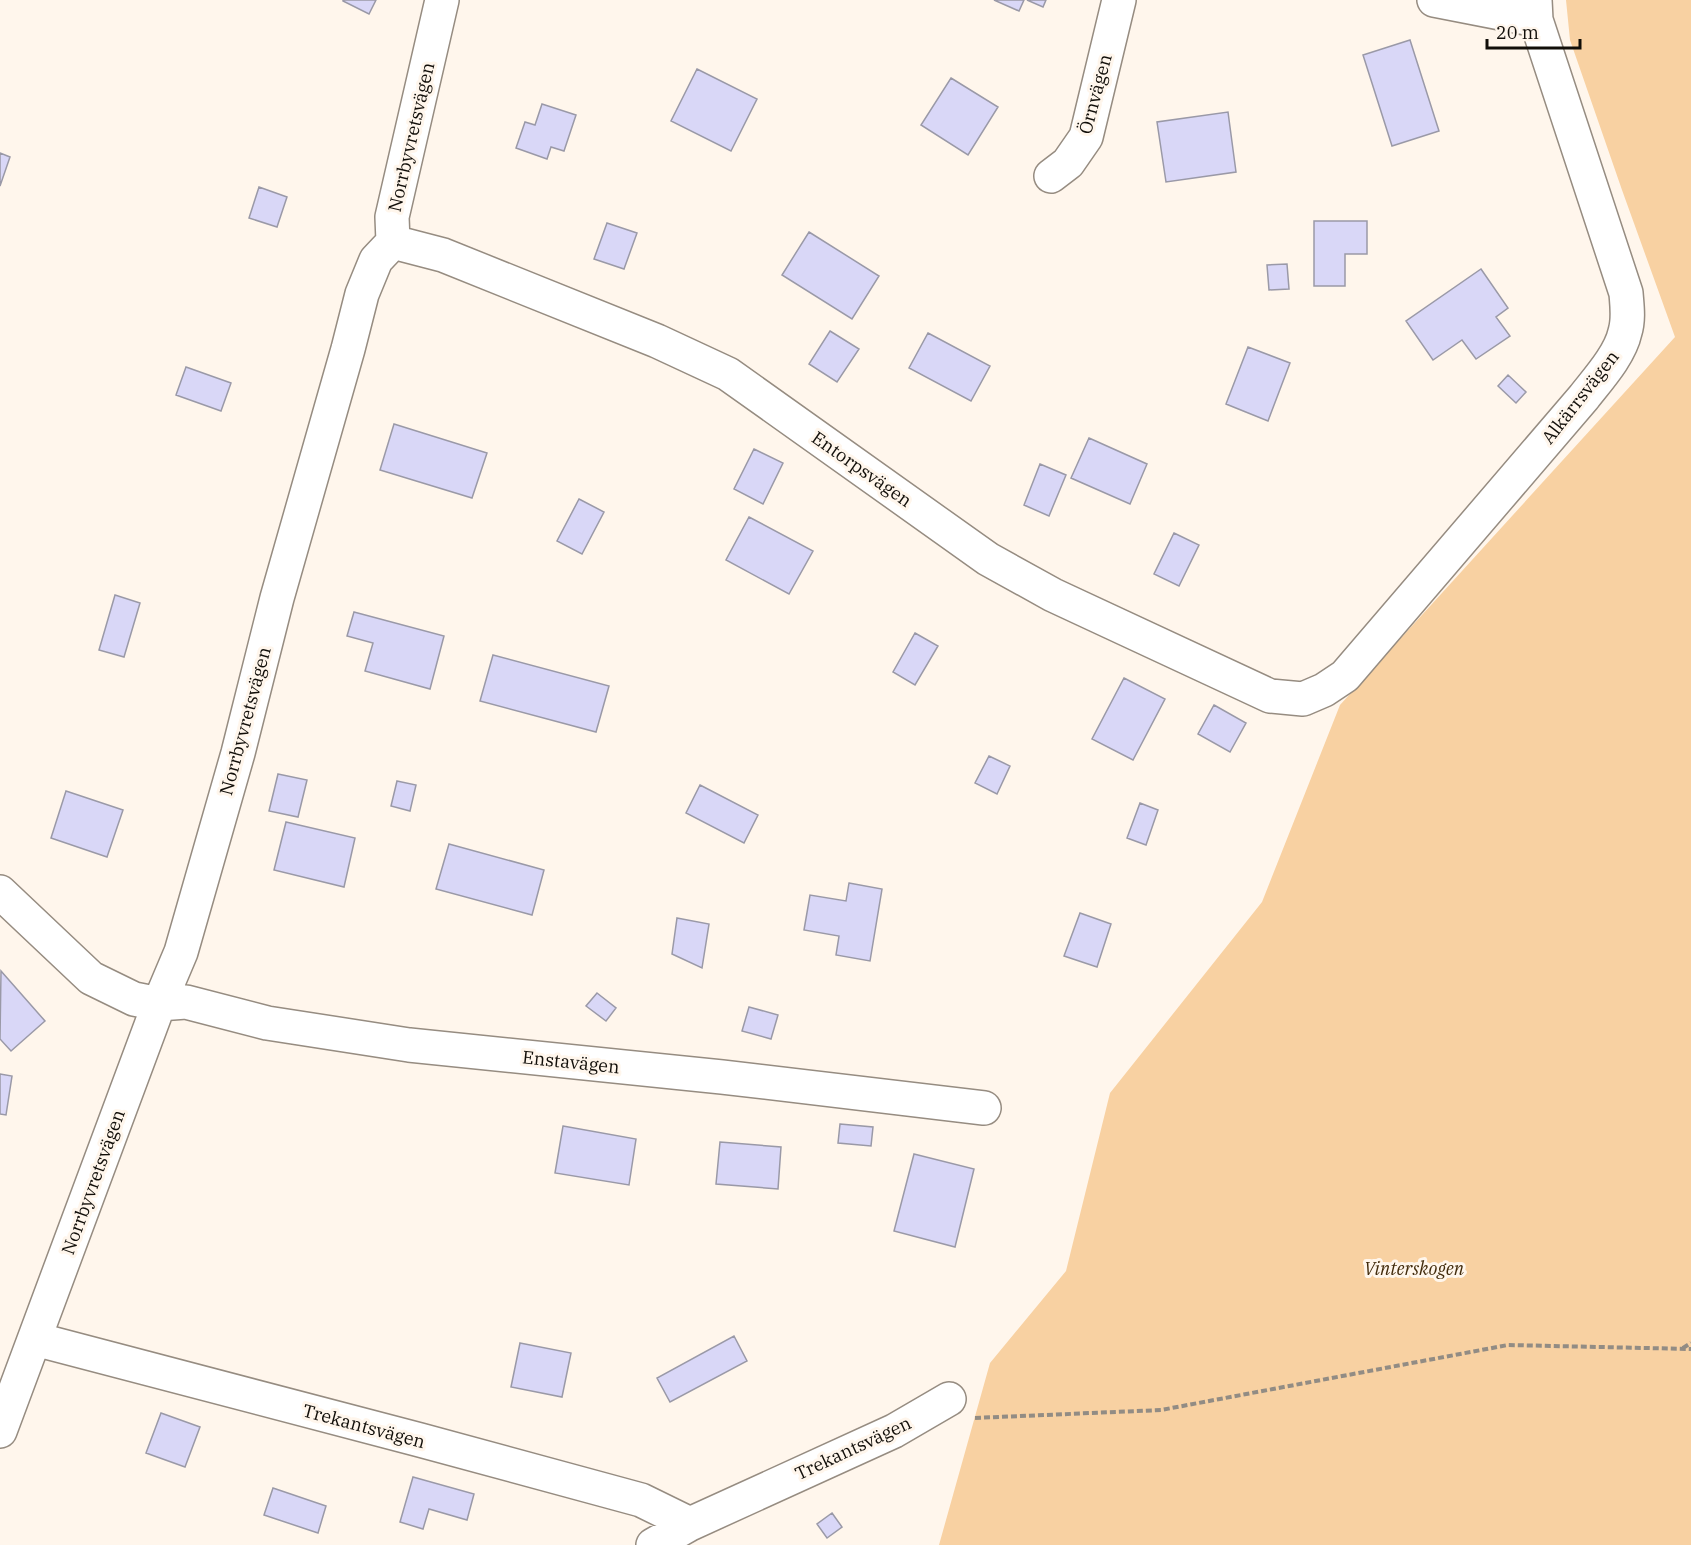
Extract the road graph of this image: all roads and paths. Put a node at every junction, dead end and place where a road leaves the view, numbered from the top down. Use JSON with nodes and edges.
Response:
{"nodes":[{"id":1,"x":442,"y":0,"type":"edge"},
{"id":2,"x":1119,"y":0,"type":"edge"},
{"id":3,"x":1434,"y":0,"type":"edge"},
{"id":4,"x":1535,"y":10,"type":"edge"},
{"id":5,"x":1051,"y":176,"type":"dead end"},
{"id":6,"x":393,"y":242,"type":"junction"},
{"id":7,"x":1324,"y":690,"type":"joint"},
{"id":8,"x":0,"y":892,"type":"edge"},
{"id":9,"x":159,"y":1004,"type":"junction"},
{"id":10,"x":984,"y":1108,"type":"dead end"},
{"id":11,"x":35,"y":1339,"type":"junction"},
{"id":12,"x":1691,"y":1342,"type":"edge"},
{"id":13,"x":1682,"y":1348,"type":"junction"},
{"id":14,"x":1691,"y":1349,"type":"edge"},
{"id":15,"x":961,"y":1409,"type":"joint"},
{"id":16,"x":0,"y":1431,"type":"edge"},
{"id":17,"x":690,"y":1524,"type":"junction"},
{"id":18,"x":653,"y":1545,"type":"edge"}],
"edges":[{"from":1,"to":6,"type":"street","name":"Norrbyvretsvägen"},
{"from":2,"to":5,"type":"street","name":"Örnvägen"},
{"from":3,"to":4,"type":"street"},
{"from":4,"to":7,"type":"street","name":"Alkärrsvägen"},
{"from":6,"to":7,"type":"street","name":"Entorpsvägen"},
{"from":6,"to":9,"type":"street","name":"Norrbyvretsvägen"},
{"from":8,"to":9,"type":"street","name":"Enstavägen"},
{"from":9,"to":10,"type":"street","name":"Enstavägen"},
{"from":9,"to":11,"type":"street","name":"Norrbyvretsvägen"},
{"from":11,"to":16,"type":"street","name":"Norrbyvretsvägen"},
{"from":11,"to":17,"type":"street","name":"Trekantsvägen"},
{"from":12,"to":13,"type":"path"},
{"from":13,"to":14,"type":"path"},
{"from":13,"to":15,"type":"path"},
{"from":15,"to":17,"type":"street","name":"Trekantsvägen"},
{"from":17,"to":18,"type":"street","name":"Trekantsvägen"}]}
